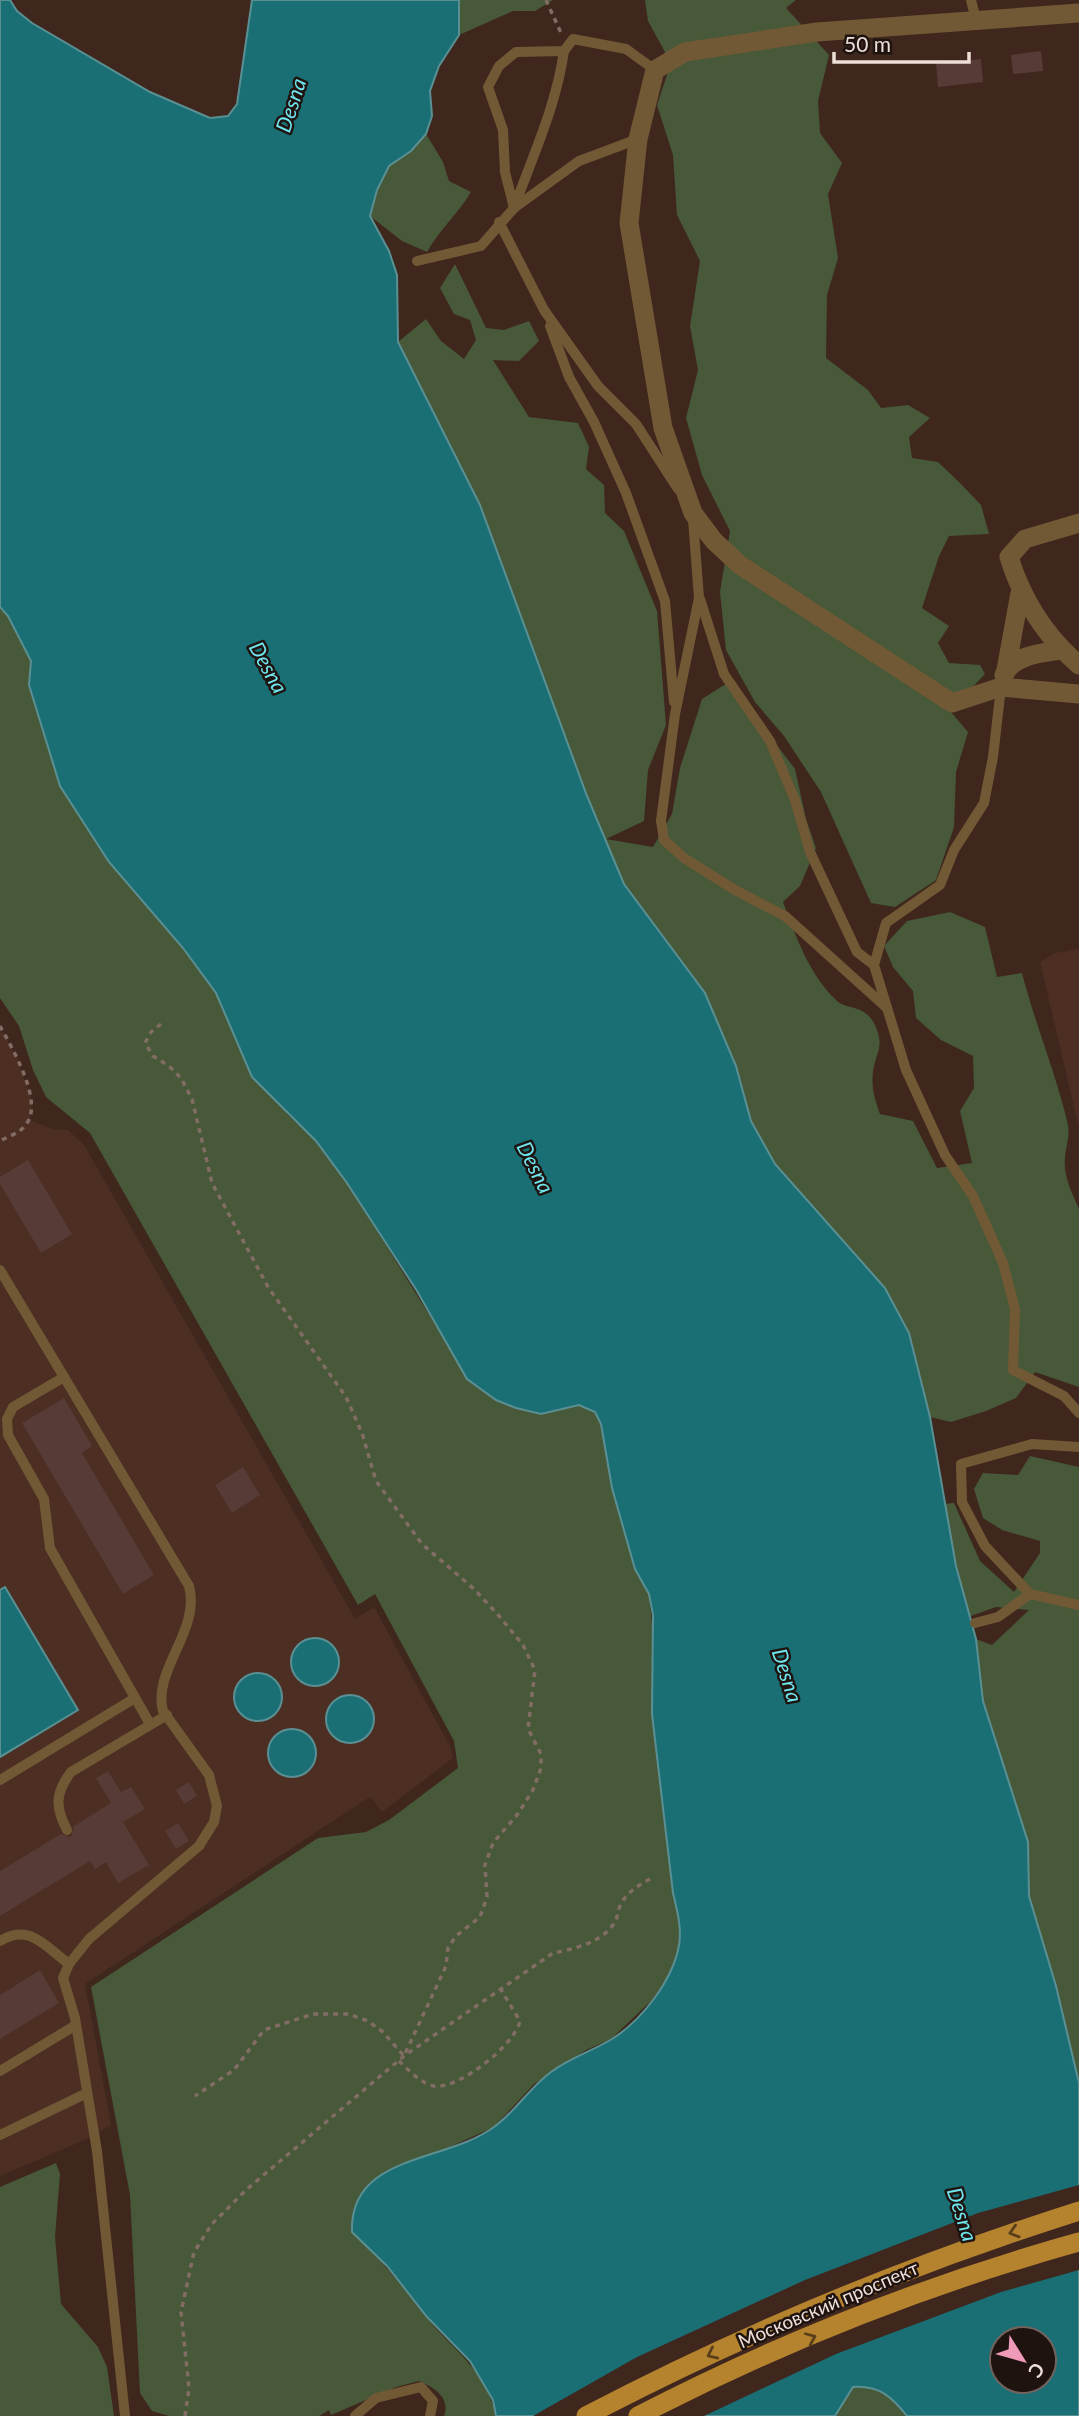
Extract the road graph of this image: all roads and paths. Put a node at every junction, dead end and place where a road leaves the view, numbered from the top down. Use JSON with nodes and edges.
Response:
{"nodes":[{"id":1,"x":546,"y":0,"type":"edge"},
{"id":2,"x":971,"y":0,"type":"edge"},
{"id":3,"x":1079,"y":13,"type":"edge"},
{"id":4,"x":976,"y":20,"type":"junction"},
{"id":5,"x":564,"y":51,"type":"junction"},
{"id":6,"x":655,"y":70,"type":"junction"},
{"id":7,"x":638,"y":139,"type":"junction"},
{"id":8,"x":514,"y":208,"type":"junction"},
{"id":9,"x":499,"y":222,"type":"junction"},
{"id":10,"x":417,"y":261,"type":"dead end"},
{"id":11,"x":544,"y":310,"type":"junction"},
{"id":12,"x":693,"y":513,"type":"junction"},
{"id":13,"x":1079,"y":523,"type":"edge"},
{"id":14,"x":1020,"y":593,"type":"junction"},
{"id":15,"x":699,"y":598,"type":"junction"},
{"id":16,"x":1062,"y":650,"type":"junction"},
{"id":17,"x":1079,"y":664,"type":"edge"},
{"id":18,"x":1003,"y":679,"type":"junction"},
{"id":19,"x":1079,"y":694,"type":"edge"},
{"id":20,"x":676,"y":714,"type":"junction"},
{"id":21,"x":874,"y":965,"type":"junction"},
{"id":22,"x":887,"y":1008,"type":"junction"},
{"id":23,"x":162,"y":1024,"type":"dead end"},
{"id":24,"x":0,"y":1026,"type":"edge"},
{"id":25,"x":0,"y":1141,"type":"edge"},
{"id":26,"x":0,"y":1270,"type":"edge"},
{"id":27,"x":64,"y":1377,"type":"junction"},
{"id":28,"x":1079,"y":1413,"type":"edge"},
{"id":29,"x":1079,"y":1447,"type":"edge"},
{"id":30,"x":1030,"y":1594,"type":"junction"},
{"id":31,"x":1079,"y":1605,"type":"edge"},
{"id":32,"x":975,"y":1623,"type":"dead end"},
{"id":33,"x":135,"y":1698,"type":"junction"},
{"id":34,"x":167,"y":1715,"type":"junction"},
{"id":35,"x":150,"y":1724,"type":"junction"},
{"id":36,"x":0,"y":1780,"type":"edge"},
{"id":37,"x":67,"y":1830,"type":"dead end"},
{"id":38,"x":650,"y":1879,"type":"dead end"},
{"id":39,"x":0,"y":1941,"type":"edge"},
{"id":40,"x":69,"y":1964,"type":"junction"},
{"id":41,"x":500,"y":1989,"type":"junction"},
{"id":42,"x":76,"y":2025,"type":"junction"},
{"id":43,"x":404,"y":2056,"type":"junction"},
{"id":44,"x":399,"y":2061,"type":"junction"},
{"id":45,"x":0,"y":2071,"type":"edge"},
{"id":46,"x":87,"y":2093,"type":"junction"},
{"id":47,"x":195,"y":2096,"type":"dead end"},
{"id":48,"x":0,"y":2135,"type":"edge"},
{"id":49,"x":1079,"y":2211,"type":"edge"},
{"id":50,"x":1079,"y":2242,"type":"edge"},
{"id":51,"x":125,"y":2416,"type":"edge"},
{"id":52,"x":185,"y":2416,"type":"edge"},
{"id":53,"x":355,"y":2416,"type":"edge"},
{"id":54,"x":430,"y":2416,"type":"edge"},
{"id":55,"x":586,"y":2416,"type":"edge"},
{"id":56,"x":638,"y":2416,"type":"edge"}],
"edges":[{"from":1,"to":5,"type":"path"},
{"from":2,"to":4,"type":"lane"},
{"from":3,"to":4,"type":"street"},
{"from":4,"to":6,"type":"street"},
{"from":5,"to":6,"type":"lane"},
{"from":5,"to":8,"type":"lane"},
{"from":5,"to":8,"type":"lane"},
{"from":6,"to":7,"type":"street"},
{"from":7,"to":8,"type":"lane"},
{"from":7,"to":12,"type":"street"},
{"from":8,"to":9,"type":"lane"},
{"from":9,"to":10,"type":"lane"},
{"from":9,"to":11,"type":"lane"},
{"from":11,"to":12,"type":"lane"},
{"from":11,"to":20,"type":"lane"},
{"from":12,"to":15,"type":"lane"},
{"from":12,"to":18,"type":"street"},
{"from":13,"to":14,"type":"street"},
{"from":14,"to":16,"type":"street"},
{"from":14,"to":18,"type":"street"},
{"from":15,"to":20,"type":"lane"},
{"from":15,"to":21,"type":"lane"},
{"from":16,"to":17,"type":"street"},
{"from":16,"to":18,"type":"street"},
{"from":18,"to":19,"type":"street"},
{"from":18,"to":21,"type":"lane"},
{"from":20,"to":22,"type":"lane"},
{"from":21,"to":22,"type":"lane"},
{"from":22,"to":28,"type":"lane"},
{"from":23,"to":43,"type":"path"},
{"from":24,"to":25,"type":"path"},
{"from":26,"to":27,"type":"lane"},
{"from":27,"to":33,"type":"lane"},
{"from":27,"to":34,"type":"lane"},
{"from":29,"to":30,"type":"lane"},
{"from":30,"to":31,"type":"lane"},
{"from":30,"to":32,"type":"lane"},
{"from":33,"to":35,"type":"lane"},
{"from":33,"to":36,"type":"lane"},
{"from":34,"to":35,"type":"lane"},
{"from":34,"to":40,"type":"lane"},
{"from":35,"to":37,"type":"lane"},
{"from":38,"to":41,"type":"path"},
{"from":39,"to":40,"type":"lane"},
{"from":40,"to":42,"type":"lane"},
{"from":41,"to":43,"type":"path"},
{"from":41,"to":44,"type":"path"},
{"from":42,"to":45,"type":"lane"},
{"from":42,"to":46,"type":"lane"},
{"from":43,"to":44,"type":"path"},
{"from":43,"to":47,"type":"path"},
{"from":44,"to":52,"type":"path"},
{"from":46,"to":48,"type":"lane"},
{"from":46,"to":51,"type":"lane"},
{"from":49,"to":55,"type":"main road","name":"Московский проспект","one_way":true},
{"from":56,"to":50,"type":"main road","name":"Московский проспект","one_way":true},
{"from":53,"to":54,"type":"lane"}]}
